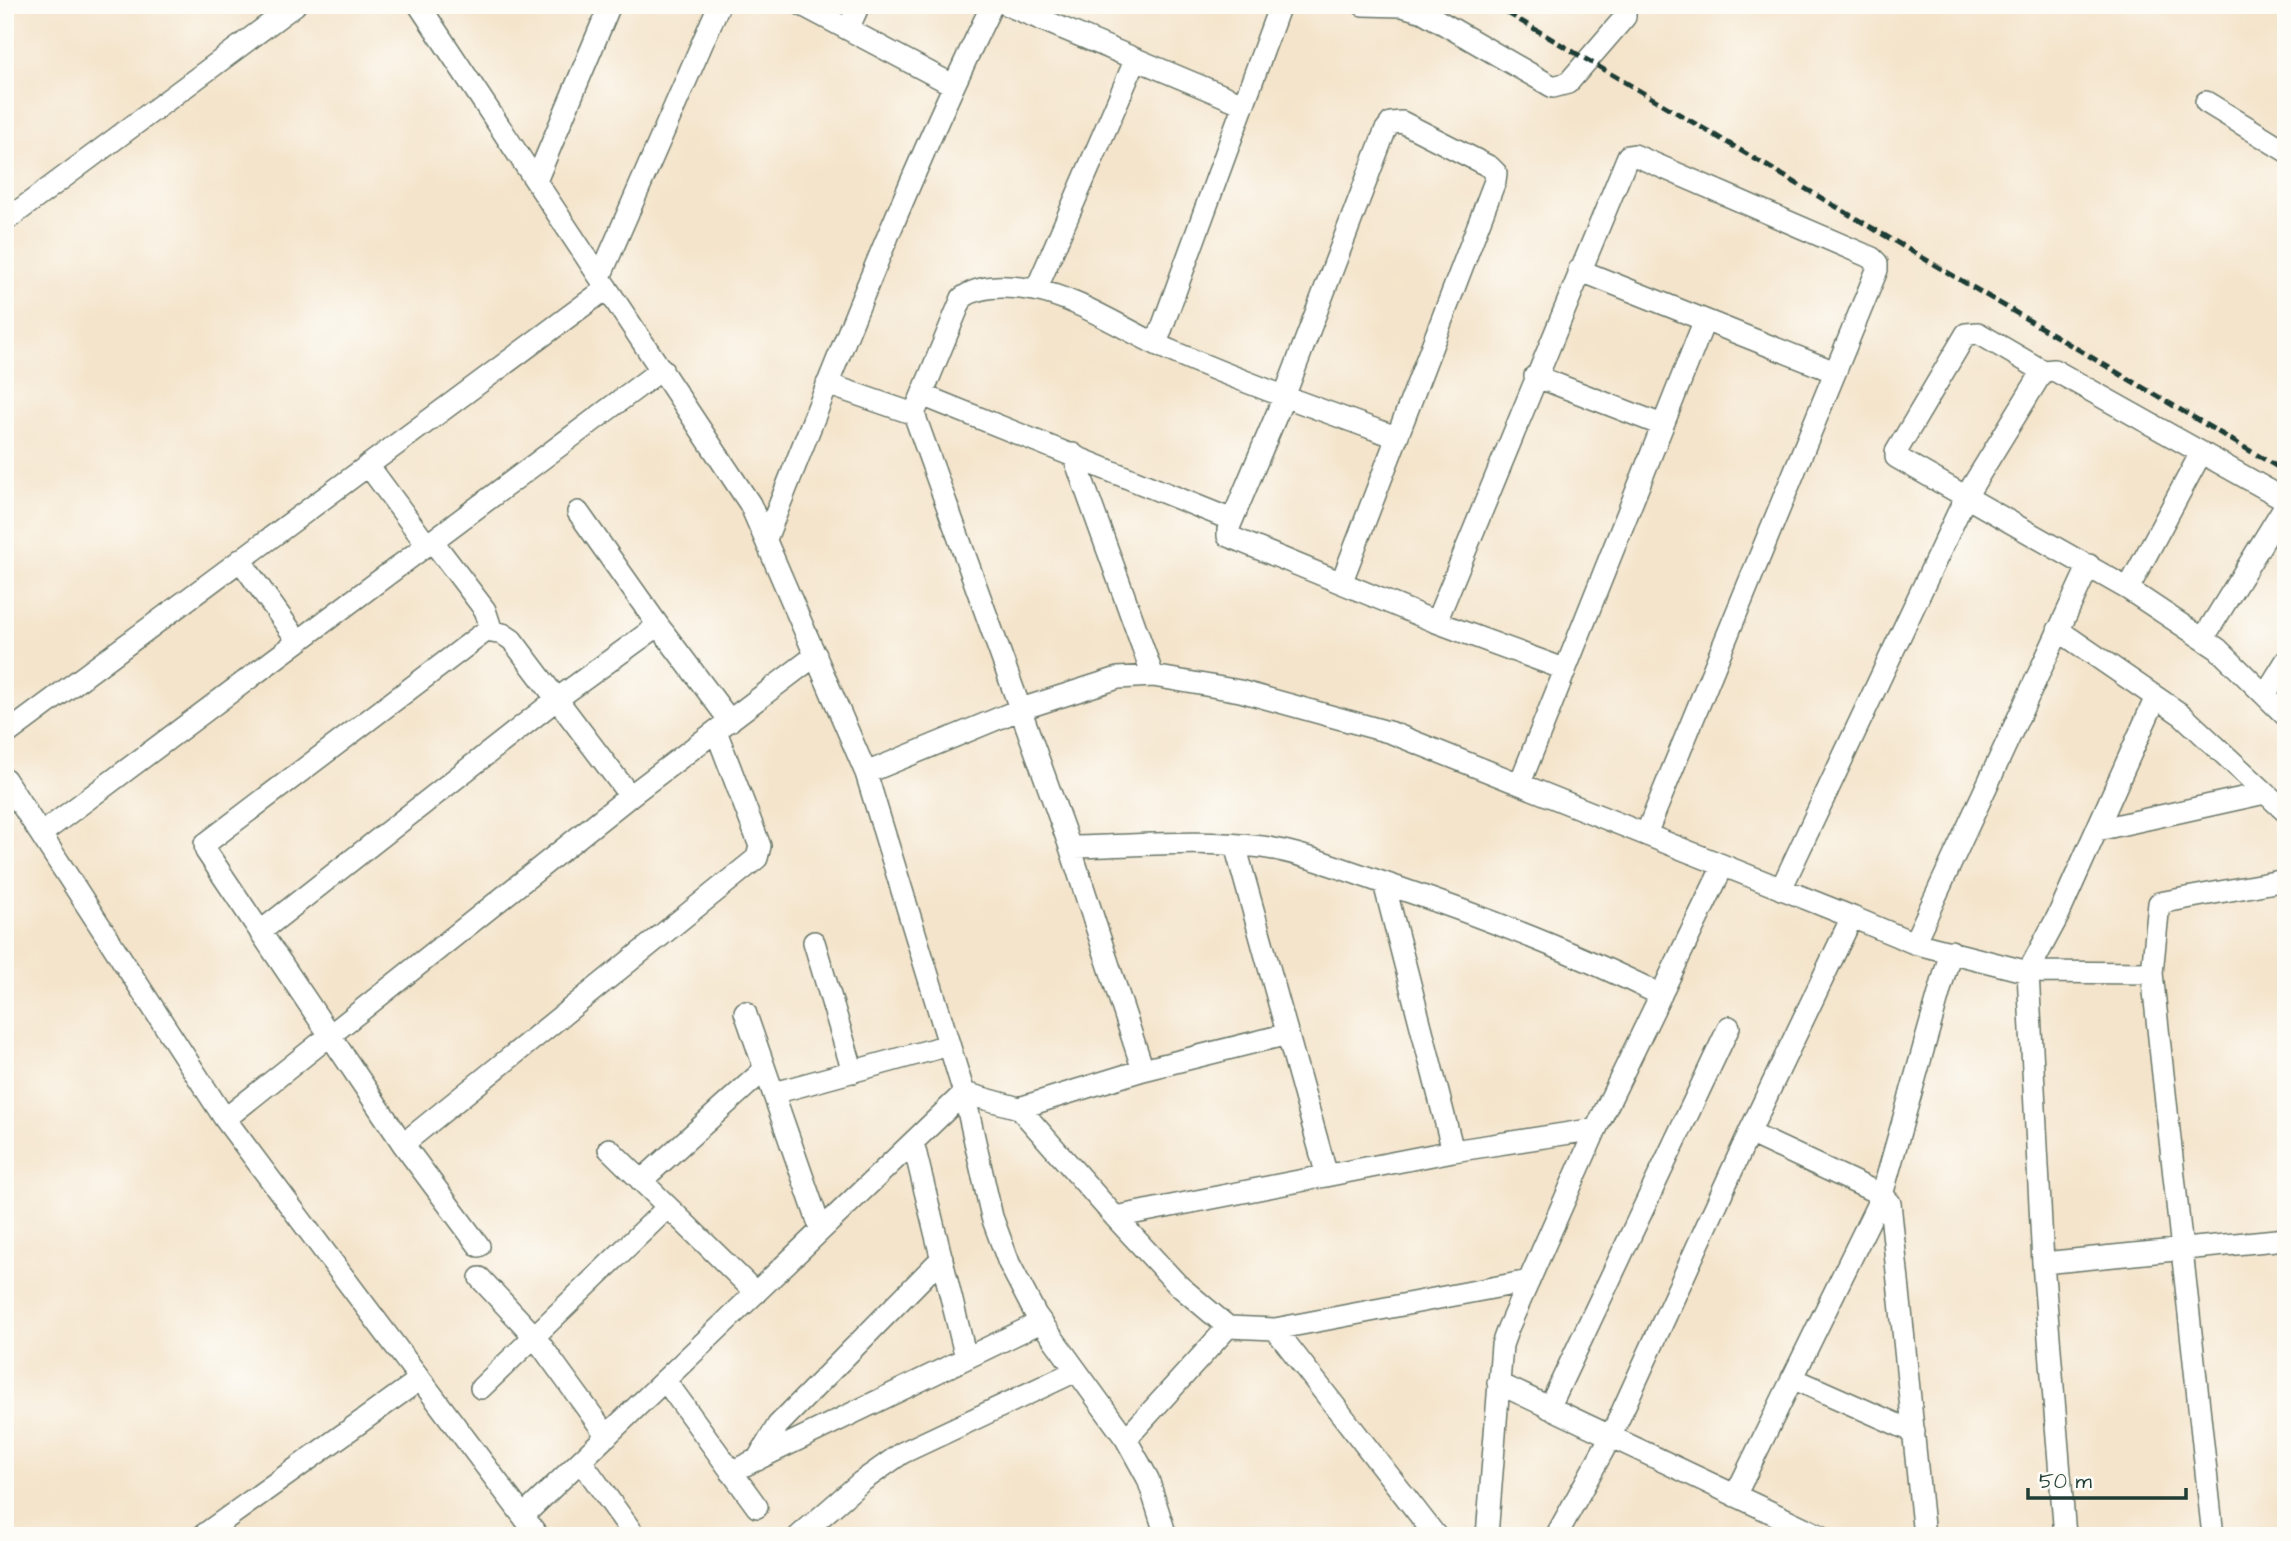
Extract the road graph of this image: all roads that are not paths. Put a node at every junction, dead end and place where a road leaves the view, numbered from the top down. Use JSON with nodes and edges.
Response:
{"nodes":[{"id":1,"x":295,"y":5,"type":"edge"},
{"id":2,"x":419,"y":5,"type":"edge"},
{"id":3,"x":610,"y":5,"type":"edge"},
{"id":4,"x":719,"y":5,"type":"edge"},
{"id":5,"x":802,"y":5,"type":"edge"},
{"id":6,"x":859,"y":5,"type":"edge"},
{"id":7,"x":992,"y":5,"type":"edge"},
{"id":8,"x":1007,"y":5,"type":"edge"},
{"id":9,"x":1280,"y":5,"type":"edge"},
{"id":10,"x":1363,"y":5,"type":"edge"},
{"id":11,"x":1625,"y":5,"type":"edge"},
{"id":12,"x":848,"y":29,"type":"junction"},
{"id":13,"x":1135,"y":61,"type":"junction"},
{"id":14,"x":953,"y":85,"type":"junction"},
{"id":15,"x":2206,"y":102,"type":"dead end"},
{"id":16,"x":1243,"y":104,"type":"junction"},
{"id":17,"x":2286,"y":151,"type":"edge"},
{"id":18,"x":536,"y":181,"type":"junction"},
{"id":19,"x":5,"y":221,"type":"edge"},
{"id":20,"x":1579,"y":270,"type":"junction"},
{"id":21,"x":603,"y":283,"type":"junction"},
{"id":22,"x":1036,"y":290,"type":"junction"},
{"id":23,"x":1704,"y":321,"type":"junction"},
{"id":24,"x":1156,"y":344,"type":"junction"},
{"id":25,"x":662,"y":369,"type":"junction"},
{"id":26,"x":2043,"y":371,"type":"junction"},
{"id":27,"x":1835,"y":372,"type":"junction"},
{"id":28,"x":1535,"y":376,"type":"junction"},
{"id":29,"x":827,"y":384,"type":"junction"},
{"id":30,"x":1284,"y":397,"type":"junction"},
{"id":31,"x":918,"y":405,"type":"junction"},
{"id":32,"x":1662,"y":425,"type":"junction"},
{"id":33,"x":1396,"y":438,"type":"junction"},
{"id":34,"x":2201,"y":453,"type":"junction"},
{"id":35,"x":1073,"y":454,"type":"junction"},
{"id":36,"x":368,"y":465,"type":"junction"},
{"id":37,"x":1965,"y":498,"type":"junction"},
{"id":38,"x":2286,"y":502,"type":"edge"},
{"id":39,"x":578,"y":512,"type":"dead end"},
{"id":40,"x":1232,"y":520,"type":"junction"},
{"id":41,"x":766,"y":539,"type":"junction"},
{"id":42,"x":427,"y":545,"type":"junction"},
{"id":43,"x":240,"y":560,"type":"junction"},
{"id":44,"x":2089,"y":565,"type":"junction"},
{"id":45,"x":1342,"y":581,"type":"junction"},
{"id":46,"x":2128,"y":589,"type":"junction"},
{"id":47,"x":1436,"y":622,"type":"junction"},
{"id":48,"x":660,"y":628,"type":"junction"},
{"id":49,"x":2058,"y":630,"type":"junction"},
{"id":50,"x":492,"y":631,"type":"junction"},
{"id":51,"x":2203,"y":639,"type":"junction"},
{"id":52,"x":298,"y":641,"type":"junction"},
{"id":53,"x":816,"y":655,"type":"junction"},
{"id":54,"x":2286,"y":661,"type":"edge"},
{"id":55,"x":1564,"y":669,"type":"junction"},
{"id":56,"x":1153,"y":676,"type":"junction"},
{"id":57,"x":2265,"y":695,"type":"junction"},
{"id":58,"x":2156,"y":697,"type":"junction"},
{"id":59,"x":557,"y":699,"type":"junction"},
{"id":60,"x":1021,"y":709,"type":"junction"},
{"id":61,"x":2286,"y":716,"type":"edge"},
{"id":62,"x":723,"y":726,"type":"junction"},
{"id":63,"x":5,"y":735,"type":"edge"},
{"id":64,"x":866,"y":773,"type":"junction"},
{"id":65,"x":5,"y":779,"type":"edge"},
{"id":66,"x":1520,"y":783,"type":"junction"},
{"id":67,"x":2265,"y":793,"type":"junction"},
{"id":68,"x":630,"y":796,"type":"junction"},
{"id":69,"x":2286,"y":812,"type":"edge"},
{"id":70,"x":2097,"y":830,"type":"junction"},
{"id":71,"x":41,"y":834,"type":"junction"},
{"id":72,"x":1646,"y":834,"type":"junction"},
{"id":73,"x":1235,"y":845,"type":"junction"},
{"id":74,"x":1070,"y":847,"type":"junction"},
{"id":75,"x":1723,"y":866,"type":"junction"},
{"id":76,"x":2286,"y":880,"type":"edge"},
{"id":77,"x":1384,"y":883,"type":"junction"},
{"id":78,"x":1781,"y":889,"type":"junction"},
{"id":79,"x":1852,"y":917,"type":"junction"},
{"id":80,"x":260,"y":932,"type":"junction"},
{"id":81,"x":814,"y":942,"type":"dead end"},
{"id":82,"x":1914,"y":943,"type":"junction"},
{"id":83,"x":1951,"y":951,"type":"junction"},
{"id":84,"x":2028,"y":972,"type":"junction"},
{"id":85,"x":2152,"y":972,"type":"junction"},
{"id":86,"x":1661,"y":995,"type":"junction"},
{"id":87,"x":745,"y":1012,"type":"dead end"},
{"id":88,"x":1729,"y":1027,"type":"dead end"},
{"id":89,"x":1288,"y":1034,"type":"junction"},
{"id":90,"x":331,"y":1037,"type":"junction"},
{"id":91,"x":949,"y":1045,"type":"junction"},
{"id":92,"x":765,"y":1069,"type":"junction"},
{"id":93,"x":1143,"y":1070,"type":"junction"},
{"id":94,"x":853,"y":1072,"type":"junction"},
{"id":95,"x":774,"y":1093,"type":"junction"},
{"id":96,"x":964,"y":1093,"type":"junction"},
{"id":97,"x":1019,"y":1108,"type":"junction"},
{"id":98,"x":225,"y":1119,"type":"junction"},
{"id":99,"x":1596,"y":1129,"type":"junction"},
{"id":100,"x":1749,"y":1133,"type":"junction"},
{"id":101,"x":913,"y":1142,"type":"junction"},
{"id":102,"x":402,"y":1144,"type":"junction"},
{"id":103,"x":609,"y":1149,"type":"dead end"},
{"id":104,"x":1453,"y":1151,"type":"junction"},
{"id":105,"x":1327,"y":1176,"type":"junction"},
{"id":106,"x":641,"y":1181,"type":"junction"},
{"id":107,"x":1882,"y":1195,"type":"junction"},
{"id":108,"x":667,"y":1208,"type":"junction"},
{"id":109,"x":1115,"y":1217,"type":"junction"},
{"id":110,"x":821,"y":1230,"type":"junction"},
{"id":111,"x":2286,"y":1239,"type":"edge"},
{"id":112,"x":479,"y":1246,"type":"dead end"},
{"id":113,"x":2182,"y":1250,"type":"junction"},
{"id":114,"x":942,"y":1258,"type":"junction"},
{"id":115,"x":2043,"y":1263,"type":"junction"},
{"id":116,"x":480,"y":1278,"type":"dead end"},
{"id":117,"x":1528,"y":1281,"type":"junction"},
{"id":118,"x":756,"y":1293,"type":"junction"},
{"id":119,"x":1041,"y":1322,"type":"junction"},
{"id":120,"x":1228,"y":1327,"type":"junction"},
{"id":121,"x":1275,"y":1329,"type":"junction"},
{"id":122,"x":535,"y":1337,"type":"junction"},
{"id":123,"x":967,"y":1358,"type":"junction"},
{"id":124,"x":1076,"y":1371,"type":"junction"},
{"id":125,"x":1792,"y":1378,"type":"junction"},
{"id":126,"x":419,"y":1380,"type":"junction"},
{"id":127,"x":665,"y":1380,"type":"junction"},
{"id":128,"x":1498,"y":1383,"type":"junction"},
{"id":129,"x":481,"y":1388,"type":"dead end"},
{"id":130,"x":1549,"y":1408,"type":"junction"},
{"id":131,"x":1914,"y":1432,"type":"junction"},
{"id":132,"x":607,"y":1436,"type":"junction"},
{"id":133,"x":1610,"y":1438,"type":"junction"},
{"id":134,"x":1126,"y":1439,"type":"junction"},
{"id":135,"x":757,"y":1460,"type":"junction"},
{"id":136,"x":581,"y":1461,"type":"junction"},
{"id":137,"x":731,"y":1472,"type":"junction"},
{"id":138,"x":1735,"y":1496,"type":"junction"},
{"id":139,"x":757,"y":1507,"type":"dead end"},
{"id":140,"x":523,"y":1516,"type":"junction"},
{"id":141,"x":202,"y":1536,"type":"edge"},
{"id":142,"x":538,"y":1536,"type":"edge"},
{"id":143,"x":635,"y":1536,"type":"edge"},
{"id":144,"x":799,"y":1536,"type":"edge"},
{"id":145,"x":1166,"y":1536,"type":"edge"},
{"id":146,"x":1436,"y":1536,"type":"edge"},
{"id":147,"x":1486,"y":1536,"type":"edge"},
{"id":148,"x":1556,"y":1536,"type":"edge"},
{"id":149,"x":1821,"y":1536,"type":"edge"},
{"id":150,"x":1924,"y":1536,"type":"edge"},
{"id":151,"x":2066,"y":1536,"type":"edge"},
{"id":152,"x":2213,"y":1536,"type":"edge"}],
"edges":[{"from":1,"to":19,"type":"street"},
{"from":2,"to":18,"type":"street"},
{"from":3,"to":18,"type":"street"},
{"from":4,"to":21,"type":"street"},
{"from":5,"to":12,"type":"street"},
{"from":6,"to":12,"type":"street"},
{"from":7,"to":14,"type":"street"},
{"from":8,"to":13,"type":"street"},
{"from":9,"to":16,"type":"street"},
{"from":10,"to":11,"type":"street"},
{"from":12,"to":14,"type":"street"},
{"from":13,"to":16,"type":"street"},
{"from":13,"to":22,"type":"street"},
{"from":14,"to":29,"type":"street"},
{"from":15,"to":17,"type":"street"},
{"from":16,"to":24,"type":"street"},
{"from":18,"to":21,"type":"street"},
{"from":20,"to":23,"type":"street"},
{"from":20,"to":27,"type":"street"},
{"from":20,"to":28,"type":"street"},
{"from":21,"to":25,"type":"street"},
{"from":21,"to":36,"type":"street"},
{"from":22,"to":24,"type":"street"},
{"from":22,"to":31,"type":"street"},
{"from":23,"to":27,"type":"street"},
{"from":23,"to":32,"type":"street"},
{"from":24,"to":30,"type":"street"},
{"from":25,"to":41,"type":"street"},
{"from":25,"to":42,"type":"street"},
{"from":26,"to":34,"type":"street"},
{"from":26,"to":37,"type":"street"},
{"from":26,"to":37,"type":"street"},
{"from":27,"to":72,"type":"street"},
{"from":28,"to":32,"type":"street"},
{"from":28,"to":47,"type":"street"},
{"from":29,"to":31,"type":"street"},
{"from":29,"to":41,"type":"street"},
{"from":30,"to":33,"type":"street"},
{"from":30,"to":33,"type":"street"},
{"from":30,"to":40,"type":"street"},
{"from":31,"to":35,"type":"street"},
{"from":31,"to":60,"type":"street"},
{"from":32,"to":55,"type":"street"},
{"from":33,"to":45,"type":"street"},
{"from":34,"to":38,"type":"street"},
{"from":34,"to":46,"type":"street"},
{"from":35,"to":40,"type":"street"},
{"from":35,"to":56,"type":"street"},
{"from":36,"to":42,"type":"street"},
{"from":36,"to":43,"type":"street"},
{"from":37,"to":44,"type":"street"},
{"from":37,"to":78,"type":"street"},
{"from":38,"to":51,"type":"street"},
{"from":39,"to":48,"type":"street"},
{"from":40,"to":45,"type":"street"},
{"from":41,"to":53,"type":"street"},
{"from":42,"to":50,"type":"street"},
{"from":42,"to":52,"type":"street"},
{"from":43,"to":52,"type":"street"},
{"from":43,"to":63,"type":"street"},
{"from":44,"to":46,"type":"street"},
{"from":44,"to":49,"type":"street"},
{"from":45,"to":47,"type":"street"},
{"from":46,"to":51,"type":"street"},
{"from":47,"to":55,"type":"street"},
{"from":48,"to":59,"type":"street"},
{"from":48,"to":62,"type":"street"},
{"from":49,"to":58,"type":"street"},
{"from":49,"to":82,"type":"street"},
{"from":50,"to":59,"type":"street"},
{"from":50,"to":80,"type":"street"},
{"from":51,"to":57,"type":"street"},
{"from":52,"to":71,"type":"street"},
{"from":53,"to":62,"type":"street"},
{"from":53,"to":64,"type":"street"},
{"from":54,"to":57,"type":"street"},
{"from":55,"to":66,"type":"street"},
{"from":56,"to":60,"type":"street"},
{"from":56,"to":66,"type":"street"},
{"from":57,"to":61,"type":"street"},
{"from":58,"to":67,"type":"street"},
{"from":58,"to":70,"type":"street"},
{"from":59,"to":68,"type":"street"},
{"from":59,"to":80,"type":"street"},
{"from":60,"to":64,"type":"street"},
{"from":60,"to":74,"type":"street"},
{"from":62,"to":68,"type":"street"},
{"from":62,"to":102,"type":"street"},
{"from":64,"to":91,"type":"street"},
{"from":65,"to":71,"type":"street"},
{"from":66,"to":72,"type":"street"},
{"from":67,"to":69,"type":"street"},
{"from":67,"to":70,"type":"street"},
{"from":68,"to":90,"type":"street"},
{"from":70,"to":84,"type":"street"},
{"from":71,"to":98,"type":"street"},
{"from":72,"to":75,"type":"street"},
{"from":73,"to":74,"type":"street"},
{"from":73,"to":77,"type":"street"},
{"from":73,"to":89,"type":"street"},
{"from":74,"to":93,"type":"street"},
{"from":75,"to":78,"type":"street"},
{"from":75,"to":86,"type":"street"},
{"from":76,"to":85,"type":"street"},
{"from":77,"to":86,"type":"street"},
{"from":77,"to":104,"type":"street"},
{"from":78,"to":79,"type":"street"},
{"from":79,"to":82,"type":"street"},
{"from":79,"to":100,"type":"street"},
{"from":80,"to":90,"type":"street"},
{"from":81,"to":94,"type":"street"},
{"from":82,"to":83,"type":"street"},
{"from":83,"to":84,"type":"street"},
{"from":83,"to":107,"type":"street"},
{"from":84,"to":85,"type":"street"},
{"from":84,"to":115,"type":"street"},
{"from":85,"to":113,"type":"street"},
{"from":86,"to":99,"type":"street"},
{"from":87,"to":92,"type":"street"},
{"from":88,"to":130,"type":"street"},
{"from":89,"to":93,"type":"street"},
{"from":89,"to":105,"type":"street"},
{"from":90,"to":98,"type":"street"},
{"from":90,"to":102,"type":"street"},
{"from":91,"to":94,"type":"street"},
{"from":91,"to":96,"type":"street"},
{"from":92,"to":95,"type":"street"},
{"from":92,"to":106,"type":"street"},
{"from":93,"to":97,"type":"street"},
{"from":94,"to":95,"type":"street"},
{"from":95,"to":110,"type":"street"},
{"from":96,"to":97,"type":"street"},
{"from":96,"to":101,"type":"street"},
{"from":96,"to":119,"type":"street"},
{"from":97,"to":109,"type":"street"},
{"from":98,"to":126,"type":"street"},
{"from":99,"to":104,"type":"street"},
{"from":99,"to":117,"type":"street"},
{"from":100,"to":107,"type":"street"},
{"from":100,"to":133,"type":"street"},
{"from":101,"to":110,"type":"street"},
{"from":101,"to":114,"type":"street"},
{"from":102,"to":112,"type":"street"},
{"from":103,"to":106,"type":"street"},
{"from":104,"to":105,"type":"street"},
{"from":105,"to":109,"type":"street"},
{"from":106,"to":108,"type":"street"},
{"from":107,"to":125,"type":"street"},
{"from":107,"to":131,"type":"street"},
{"from":108,"to":118,"type":"street"},
{"from":108,"to":122,"type":"street"},
{"from":109,"to":120,"type":"street"},
{"from":110,"to":118,"type":"street"},
{"from":111,"to":113,"type":"street"},
{"from":113,"to":115,"type":"street"},
{"from":113,"to":152,"type":"street"},
{"from":114,"to":123,"type":"street"},
{"from":114,"to":135,"type":"street"},
{"from":115,"to":151,"type":"street"},
{"from":116,"to":122,"type":"street"},
{"from":117,"to":121,"type":"street"},
{"from":117,"to":128,"type":"street"},
{"from":118,"to":127,"type":"street"},
{"from":119,"to":123,"type":"street"},
{"from":119,"to":124,"type":"street"},
{"from":120,"to":121,"type":"street"},
{"from":120,"to":134,"type":"street"},
{"from":121,"to":146,"type":"street"},
{"from":122,"to":129,"type":"street"},
{"from":122,"to":132,"type":"street"},
{"from":123,"to":135,"type":"street"},
{"from":124,"to":134,"type":"street"},
{"from":124,"to":144,"type":"street"},
{"from":125,"to":131,"type":"street"},
{"from":125,"to":138,"type":"street"},
{"from":126,"to":140,"type":"street"},
{"from":126,"to":141,"type":"street"},
{"from":127,"to":132,"type":"street"},
{"from":127,"to":137,"type":"street"},
{"from":128,"to":130,"type":"street"},
{"from":128,"to":147,"type":"street"},
{"from":130,"to":133,"type":"street"},
{"from":131,"to":150,"type":"street"},
{"from":132,"to":136,"type":"street"},
{"from":133,"to":138,"type":"street"},
{"from":133,"to":148,"type":"street"},
{"from":134,"to":145,"type":"street"},
{"from":135,"to":137,"type":"street"},
{"from":136,"to":140,"type":"street"},
{"from":136,"to":143,"type":"street"},
{"from":137,"to":139,"type":"street"},
{"from":138,"to":149,"type":"street"},
{"from":140,"to":142,"type":"street"}]}
